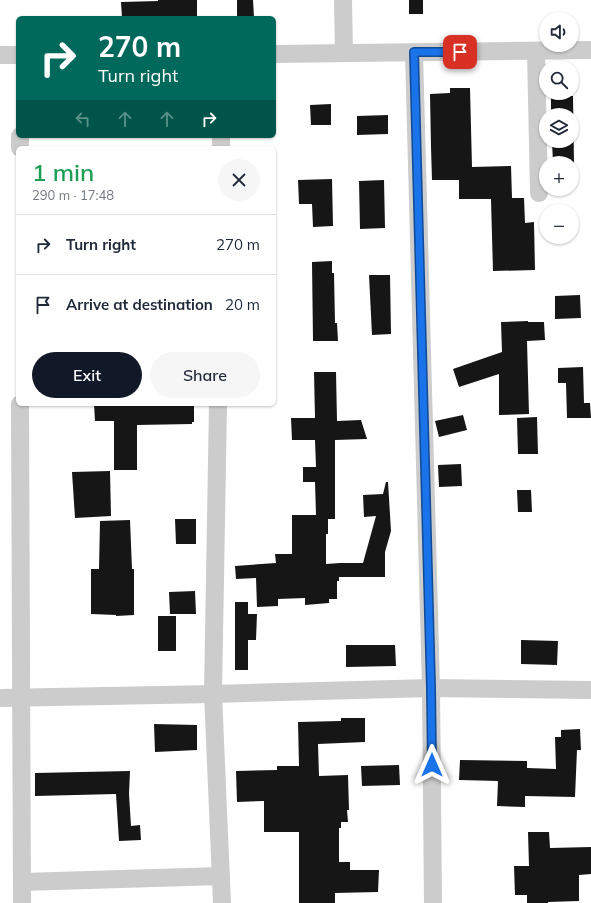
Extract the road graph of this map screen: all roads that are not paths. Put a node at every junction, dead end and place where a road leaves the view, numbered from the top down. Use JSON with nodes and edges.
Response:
{"nodes":[{"id":1,"x":342,"y":0,"type":"edge"},
{"id":2,"x":591,"y":50,"type":"edge"},
{"id":3,"x":536,"y":51,"type":"junction"},
{"id":4,"x":414,"y":52,"type":"junction"},
{"id":5,"x":344,"y":53,"type":"junction"},
{"id":6,"x":276,"y":54,"type":"edge"},
{"id":7,"x":0,"y":55,"type":"edge"},
{"id":8,"x":16,"y":55,"type":"edge"},
{"id":9,"x":539,"y":193,"type":"dead end"},
{"id":10,"x":20,"y":406,"type":"edge"},
{"id":11,"x":218,"y":406,"type":"edge"},
{"id":12,"x":431,"y":688,"type":"junction"},
{"id":13,"x":591,"y":690,"type":"edge"},
{"id":14,"x":213,"y":694,"type":"junction"},
{"id":15,"x":21,"y":697,"type":"junction"},
{"id":16,"x":0,"y":698,"type":"edge"},
{"id":17,"x":221,"y":876,"type":"junction"},
{"id":18,"x":22,"y":882,"type":"junction"},
{"id":19,"x":22,"y":903,"type":"edge"},
{"id":20,"x":222,"y":903,"type":"edge"},
{"id":21,"x":433,"y":903,"type":"edge"}],
"edges":[{"from":1,"to":5,"type":"street"},
{"from":2,"to":3,"type":"street"},
{"from":3,"to":4,"type":"street"},
{"from":3,"to":9,"type":"street"},
{"from":4,"to":5,"type":"street"},
{"from":4,"to":12,"type":"street"},
{"from":5,"to":6,"type":"street"},
{"from":7,"to":8,"type":"street"},
{"from":10,"to":15,"type":"street"},
{"from":11,"to":14,"type":"street"},
{"from":12,"to":13,"type":"street"},
{"from":12,"to":14,"type":"street"},
{"from":12,"to":21,"type":"street"},
{"from":14,"to":15,"type":"street"},
{"from":14,"to":17,"type":"street"},
{"from":15,"to":16,"type":"street"},
{"from":15,"to":18,"type":"street"},
{"from":17,"to":18,"type":"street"},
{"from":17,"to":20,"type":"street"},
{"from":18,"to":19,"type":"street"}]}
